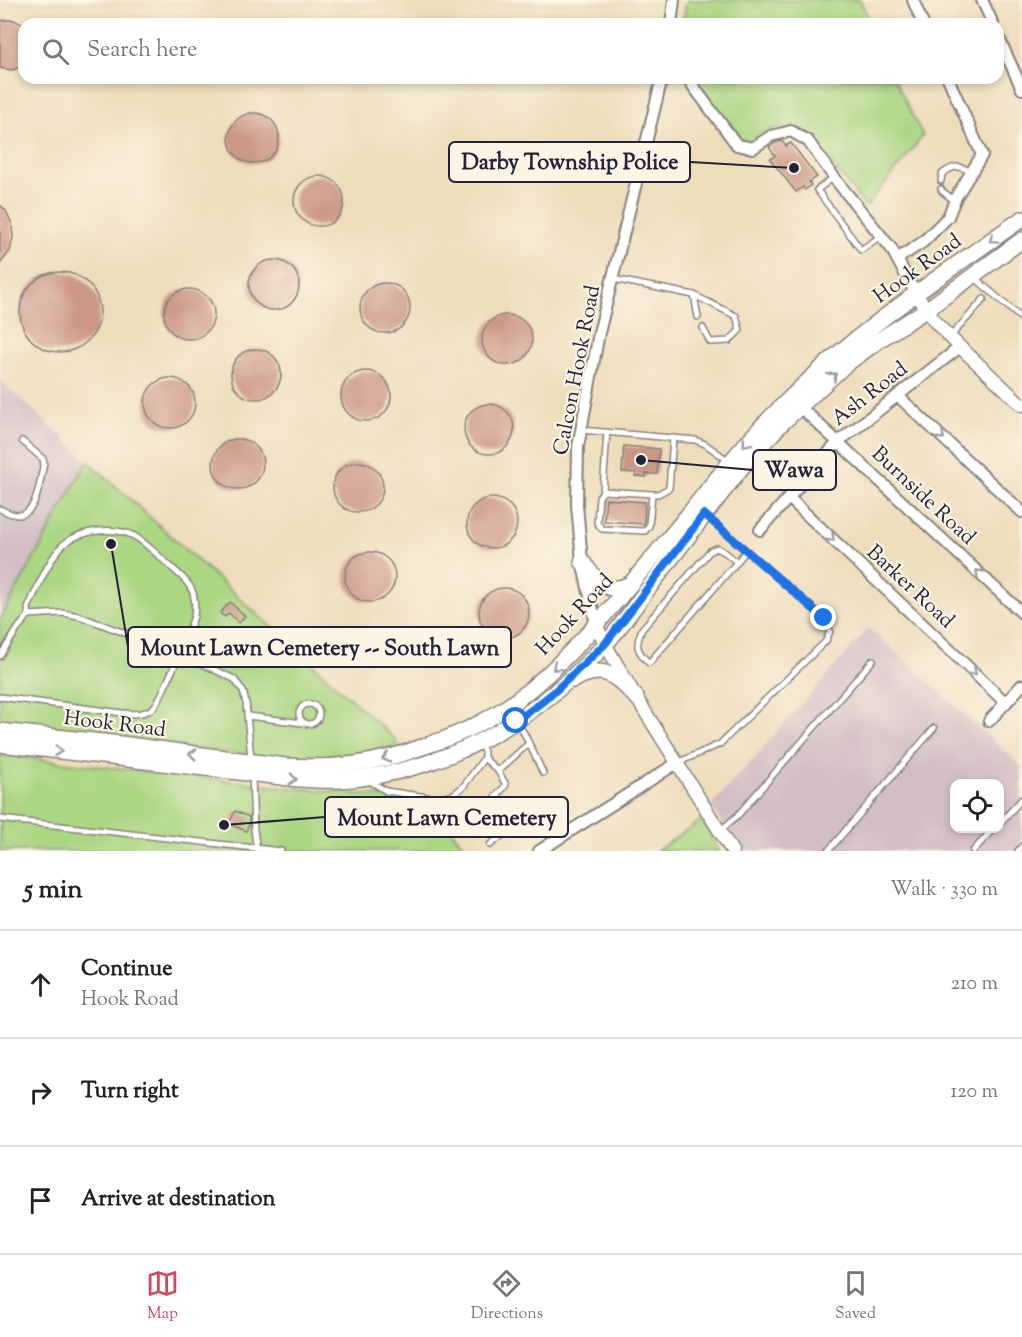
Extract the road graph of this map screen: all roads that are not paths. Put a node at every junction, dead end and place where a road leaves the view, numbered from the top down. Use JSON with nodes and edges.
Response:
{"nodes":[{"id":1,"x":674,"y":0,"type":"edge"},
{"id":2,"x":913,"y":0,"type":"edge"},
{"id":3,"x":982,"y":0,"type":"edge"},
{"id":4,"x":672,"y":18,"type":"edge"},
{"id":5,"x":920,"y":18,"type":"edge"},
{"id":6,"x":990,"y":18,"type":"edge"},
{"id":7,"x":1004,"y":49,"type":"edge"},
{"id":8,"x":661,"y":84,"type":"edge"},
{"id":9,"x":691,"y":84,"type":"edge"},
{"id":10,"x":951,"y":84,"type":"edge"},
{"id":11,"x":1022,"y":89,"type":"edge"},
{"id":12,"x":972,"y":172,"type":"junction"},
{"id":13,"x":834,"y":177,"type":"junction"},
{"id":14,"x":941,"y":181,"type":"dead end"},
{"id":15,"x":941,"y":189,"type":"dead end"},
{"id":16,"x":955,"y":201,"type":"junction"},
{"id":17,"x":1022,"y":219,"type":"edge"},
{"id":18,"x":881,"y":236,"type":"junction"},
{"id":19,"x":1022,"y":240,"type":"edge"},
{"id":20,"x":897,"y":259,"type":"junction"},
{"id":21,"x":972,"y":276,"type":"junction"},
{"id":22,"x":613,"y":279,"type":"junction"},
{"id":23,"x":916,"y":294,"type":"junction"},
{"id":24,"x":694,"y":295,"type":"junction"},
{"id":25,"x":984,"y":299,"type":"dead end"},
{"id":26,"x":926,"y":310,"type":"junction"},
{"id":27,"x":698,"y":317,"type":"dead end"},
{"id":28,"x":1022,"y":320,"type":"edge"},
{"id":29,"x":703,"y":328,"type":"dead end"},
{"id":30,"x":950,"y":338,"type":"junction"},
{"id":31,"x":960,"y":347,"type":"junction"},
{"id":32,"x":898,"y":396,"type":"junction"},
{"id":33,"x":1022,"y":405,"type":"edge"},
{"id":34,"x":799,"y":406,"type":"junction"},
{"id":35,"x":580,"y":430,"type":"junction"},
{"id":36,"x":607,"y":432,"type":"junction"},
{"id":37,"x":673,"y":438,"type":"junction"},
{"id":38,"x":22,"y":441,"type":"dead end"},
{"id":39,"x":838,"y":442,"type":"junction"},
{"id":40,"x":730,"y":462,"type":"junction"},
{"id":41,"x":603,"y":491,"type":"junction"},
{"id":42,"x":616,"y":492,"type":"junction"},
{"id":43,"x":637,"y":493,"type":"junction"},
{"id":44,"x":652,"y":494,"type":"junction"},
{"id":45,"x":789,"y":498,"type":"junction"},
{"id":46,"x":615,"y":499,"type":"dead end"},
{"id":47,"x":636,"y":501,"type":"dead end"},
{"id":48,"x":0,"y":509,"type":"edge"},
{"id":49,"x":1022,"y":512,"type":"edge"},
{"id":50,"x":704,"y":514,"type":"junction"},
{"id":51,"x":613,"y":522,"type":"dead end"},
{"id":52,"x":635,"y":523,"type":"dead end"},
{"id":53,"x":613,"y":530,"type":"junction"},
{"id":54,"x":760,"y":530,"type":"dead end"},
{"id":55,"x":635,"y":531,"type":"junction"},
{"id":56,"x":746,"y":551,"type":"junction"},
{"id":57,"x":582,"y":561,"type":"junction"},
{"id":58,"x":736,"y":562,"type":"junction"},
{"id":59,"x":630,"y":584,"type":"junction"},
{"id":60,"x":1022,"y":613,"type":"edge"},
{"id":61,"x":29,"y":615,"type":"junction"},
{"id":62,"x":596,"y":624,"type":"junction"},
{"id":63,"x":605,"y":644,"type":"junction"},
{"id":64,"x":179,"y":653,"type":"junction"},
{"id":65,"x":0,"y":656,"type":"edge"},
{"id":66,"x":873,"y":660,"type":"dead end"},
{"id":67,"x":1022,"y":685,"type":"edge"},
{"id":68,"x":553,"y":693,"type":"junction"},
{"id":69,"x":0,"y":697,"type":"edge"},
{"id":70,"x":636,"y":697,"type":"junction"},
{"id":71,"x":1006,"y":703,"type":"junction"},
{"id":72,"x":298,"y":712,"type":"junction"},
{"id":73,"x":248,"y":716,"type":"junction"},
{"id":74,"x":288,"y":721,"type":"junction"},
{"id":75,"x":516,"y":721,"type":"junction"},
{"id":76,"x":989,"y":721,"type":"dead end"},
{"id":77,"x":303,"y":723,"type":"junction"},
{"id":78,"x":934,"y":728,"type":"dead end"},
{"id":79,"x":0,"y":731,"type":"edge"},
{"id":80,"x":479,"y":741,"type":"junction"},
{"id":81,"x":0,"y":744,"type":"edge"},
{"id":82,"x":528,"y":744,"type":"junction"},
{"id":83,"x":484,"y":758,"type":"junction"},
{"id":84,"x":677,"y":763,"type":"junction"},
{"id":85,"x":251,"y":768,"type":"junction"},
{"id":86,"x":498,"y":771,"type":"junction"},
{"id":87,"x":543,"y":773,"type":"dead end"},
{"id":88,"x":365,"y":778,"type":"junction"},
{"id":89,"x":498,"y":795,"type":"junction"},
{"id":90,"x":451,"y":796,"type":"junction"},
{"id":91,"x":1022,"y":799,"type":"edge"},
{"id":92,"x":1004,"y":818,"type":"edge"},
{"id":93,"x":0,"y":819,"type":"edge"},
{"id":94,"x":720,"y":831,"type":"junction"},
{"id":95,"x":989,"y":833,"type":"edge"},
{"id":96,"x":490,"y":845,"type":"dead end"},
{"id":97,"x":1022,"y":846,"type":"edge"},
{"id":98,"x":257,"y":849,"type":"edge"},
{"id":99,"x":281,"y":851,"type":"edge"},
{"id":100,"x":539,"y":851,"type":"edge"},
{"id":101,"x":732,"y":851,"type":"edge"},
{"id":102,"x":828,"y":851,"type":"edge"},
{"id":103,"x":973,"y":851,"type":"edge"},
{"id":104,"x":1018,"y":851,"type":"edge"}],
"edges":[{"from":1,"to":4,"type":"street"},
{"from":2,"to":5,"type":"street"},
{"from":3,"to":6,"type":"street"},
{"from":7,"to":11,"type":"street"},
{"from":8,"to":22,"type":"street","name":"Calcon Hook Road"},
{"from":9,"to":13,"type":"street"},
{"from":10,"to":12,"type":"street"},
{"from":12,"to":14,"type":"lane"},
{"from":12,"to":16,"type":"street"},
{"from":13,"to":18,"type":"street"},
{"from":13,"to":18,"type":"lane"},
{"from":15,"to":16,"type":"lane"},
{"from":16,"to":20,"type":"street"},
{"from":17,"to":23,"type":"main road","name":"Hook Road","one_way":true},
{"from":18,"to":20,"type":"street"},
{"from":19,"to":21,"type":"main road","name":"Hook Road"},
{"from":20,"to":23,"type":"street"},
{"from":21,"to":26,"type":"main road","name":"Hook Road"},
{"from":21,"to":28,"type":"lane"},
{"from":22,"to":24,"type":"lane"},
{"from":22,"to":35,"type":"street","name":"Calcon Hook Road"},
{"from":23,"to":26,"type":"street"},
{"from":23,"to":40,"type":"main road","name":"Hook Road","one_way":true},
{"from":24,"to":27,"type":"lane"},
{"from":24,"to":29,"type":"lane"},
{"from":25,"to":30,"type":"lane"},
{"from":26,"to":30,"type":"street"},
{"from":34,"to":26,"type":"main road","name":"Hook Road","one_way":true},
{"from":30,"to":31,"type":"street"},
{"from":31,"to":32,"type":"street","name":"Ash Road"},
{"from":31,"to":33,"type":"street"},
{"from":32,"to":39,"type":"street","name":"Ash Road"},
{"from":32,"to":49,"type":"street","one_way":true},
{"from":34,"to":39,"type":"street","name":"Burnside Road"},
{"from":34,"to":50,"type":"main road","name":"Hook Road"},
{"from":35,"to":36,"type":"lane"},
{"from":35,"to":57,"type":"street","name":"Calcon Hook Road"},
{"from":36,"to":37,"type":"lane"},
{"from":36,"to":41,"type":"lane"},
{"from":37,"to":40,"type":"lane"},
{"from":37,"to":44,"type":"lane"},
{"from":38,"to":48,"type":"lane"},
{"from":39,"to":45,"type":"street","name":"Ash Road"},
{"from":60,"to":39,"type":"street","name":"Burnside Road","one_way":true},
{"from":40,"to":59,"type":"main road","name":"Hook Road"},
{"from":41,"to":42,"type":"lane"},
{"from":41,"to":53,"type":"lane"},
{"from":42,"to":43,"type":"lane"},
{"from":42,"to":46,"type":"lane"},
{"from":43,"to":44,"type":"lane"},
{"from":43,"to":47,"type":"lane"},
{"from":44,"to":55,"type":"lane"},
{"from":45,"to":54,"type":"street","name":"Ash Road"},
{"from":45,"to":71,"type":"street","name":"Barker Road","one_way":true},
{"from":50,"to":56,"type":"lane"},
{"from":50,"to":63,"type":"main road","name":"Hook Road"},
{"from":51,"to":53,"type":"lane"},
{"from":52,"to":55,"type":"lane"},
{"from":53,"to":55,"type":"lane"},
{"from":56,"to":58,"type":"lane"},
{"from":56,"to":84,"type":"lane"},
{"from":57,"to":59,"type":"main road"},
{"from":57,"to":62,"type":"street","name":"Calcon Hook Road"},
{"from":58,"to":58,"type":"lane"},
{"from":59,"to":62,"type":"main road","name":"Hook Road"},
{"from":61,"to":64,"type":"lane"},
{"from":61,"to":64,"type":"lane"},
{"from":61,"to":65,"type":"lane"},
{"from":62,"to":63,"type":"street","name":"Calcon Hook Road"},
{"from":62,"to":85,"type":"main road","name":"Hook Road","one_way":true},
{"from":63,"to":68,"type":"main road","name":"Hook Road"},
{"from":63,"to":70,"type":"street","name":"Calcon Hook Road"},
{"from":64,"to":69,"type":"lane"},
{"from":64,"to":73,"type":"lane"},
{"from":66,"to":94,"type":"lane"},
{"from":67,"to":71,"type":"street"},
{"from":68,"to":70,"type":"main road"},
{"from":68,"to":75,"type":"main road","name":"Hook Road"},
{"from":70,"to":84,"type":"street","name":"Calcon Hook Road"},
{"from":71,"to":76,"type":"street"},
{"from":72,"to":74,"type":"lane"},
{"from":72,"to":77,"type":"lane"},
{"from":72,"to":77,"type":"lane"},
{"from":73,"to":74,"type":"lane"},
{"from":73,"to":85,"type":"lane"},
{"from":74,"to":77,"type":"lane"},
{"from":75,"to":80,"type":"main road","name":"Hook Road"},
{"from":75,"to":82,"type":"lane"},
{"from":78,"to":102,"type":"lane"},
{"from":85,"to":79,"type":"main road","name":"Hook Road","one_way":true},
{"from":80,"to":83,"type":"lane"},
{"from":80,"to":88,"type":"main road","name":"Hook Road"},
{"from":81,"to":85,"type":"main road","name":"Hook Road","one_way":true},
{"from":82,"to":86,"type":"lane"},
{"from":82,"to":87,"type":"lane"},
{"from":83,"to":86,"type":"lane"},
{"from":83,"to":90,"type":"lane"},
{"from":84,"to":94,"type":"street","name":"Calcon Hook Road"},
{"from":84,"to":100,"type":"street"},
{"from":85,"to":88,"type":"main road","name":"Hook Road","one_way":true},
{"from":85,"to":98,"type":"lane"},
{"from":86,"to":89,"type":"lane"},
{"from":88,"to":90,"type":"lane"},
{"from":89,"to":90,"type":"lane"},
{"from":89,"to":96,"type":"lane"},
{"from":91,"to":92,"type":"lane"},
{"from":93,"to":98,"type":"lane"},
{"from":94,"to":101,"type":"street","name":"Calcon Hook Road"},
{"from":95,"to":103,"type":"lane"},
{"from":97,"to":104,"type":"lane"},
{"from":98,"to":99,"type":"lane"}]}
